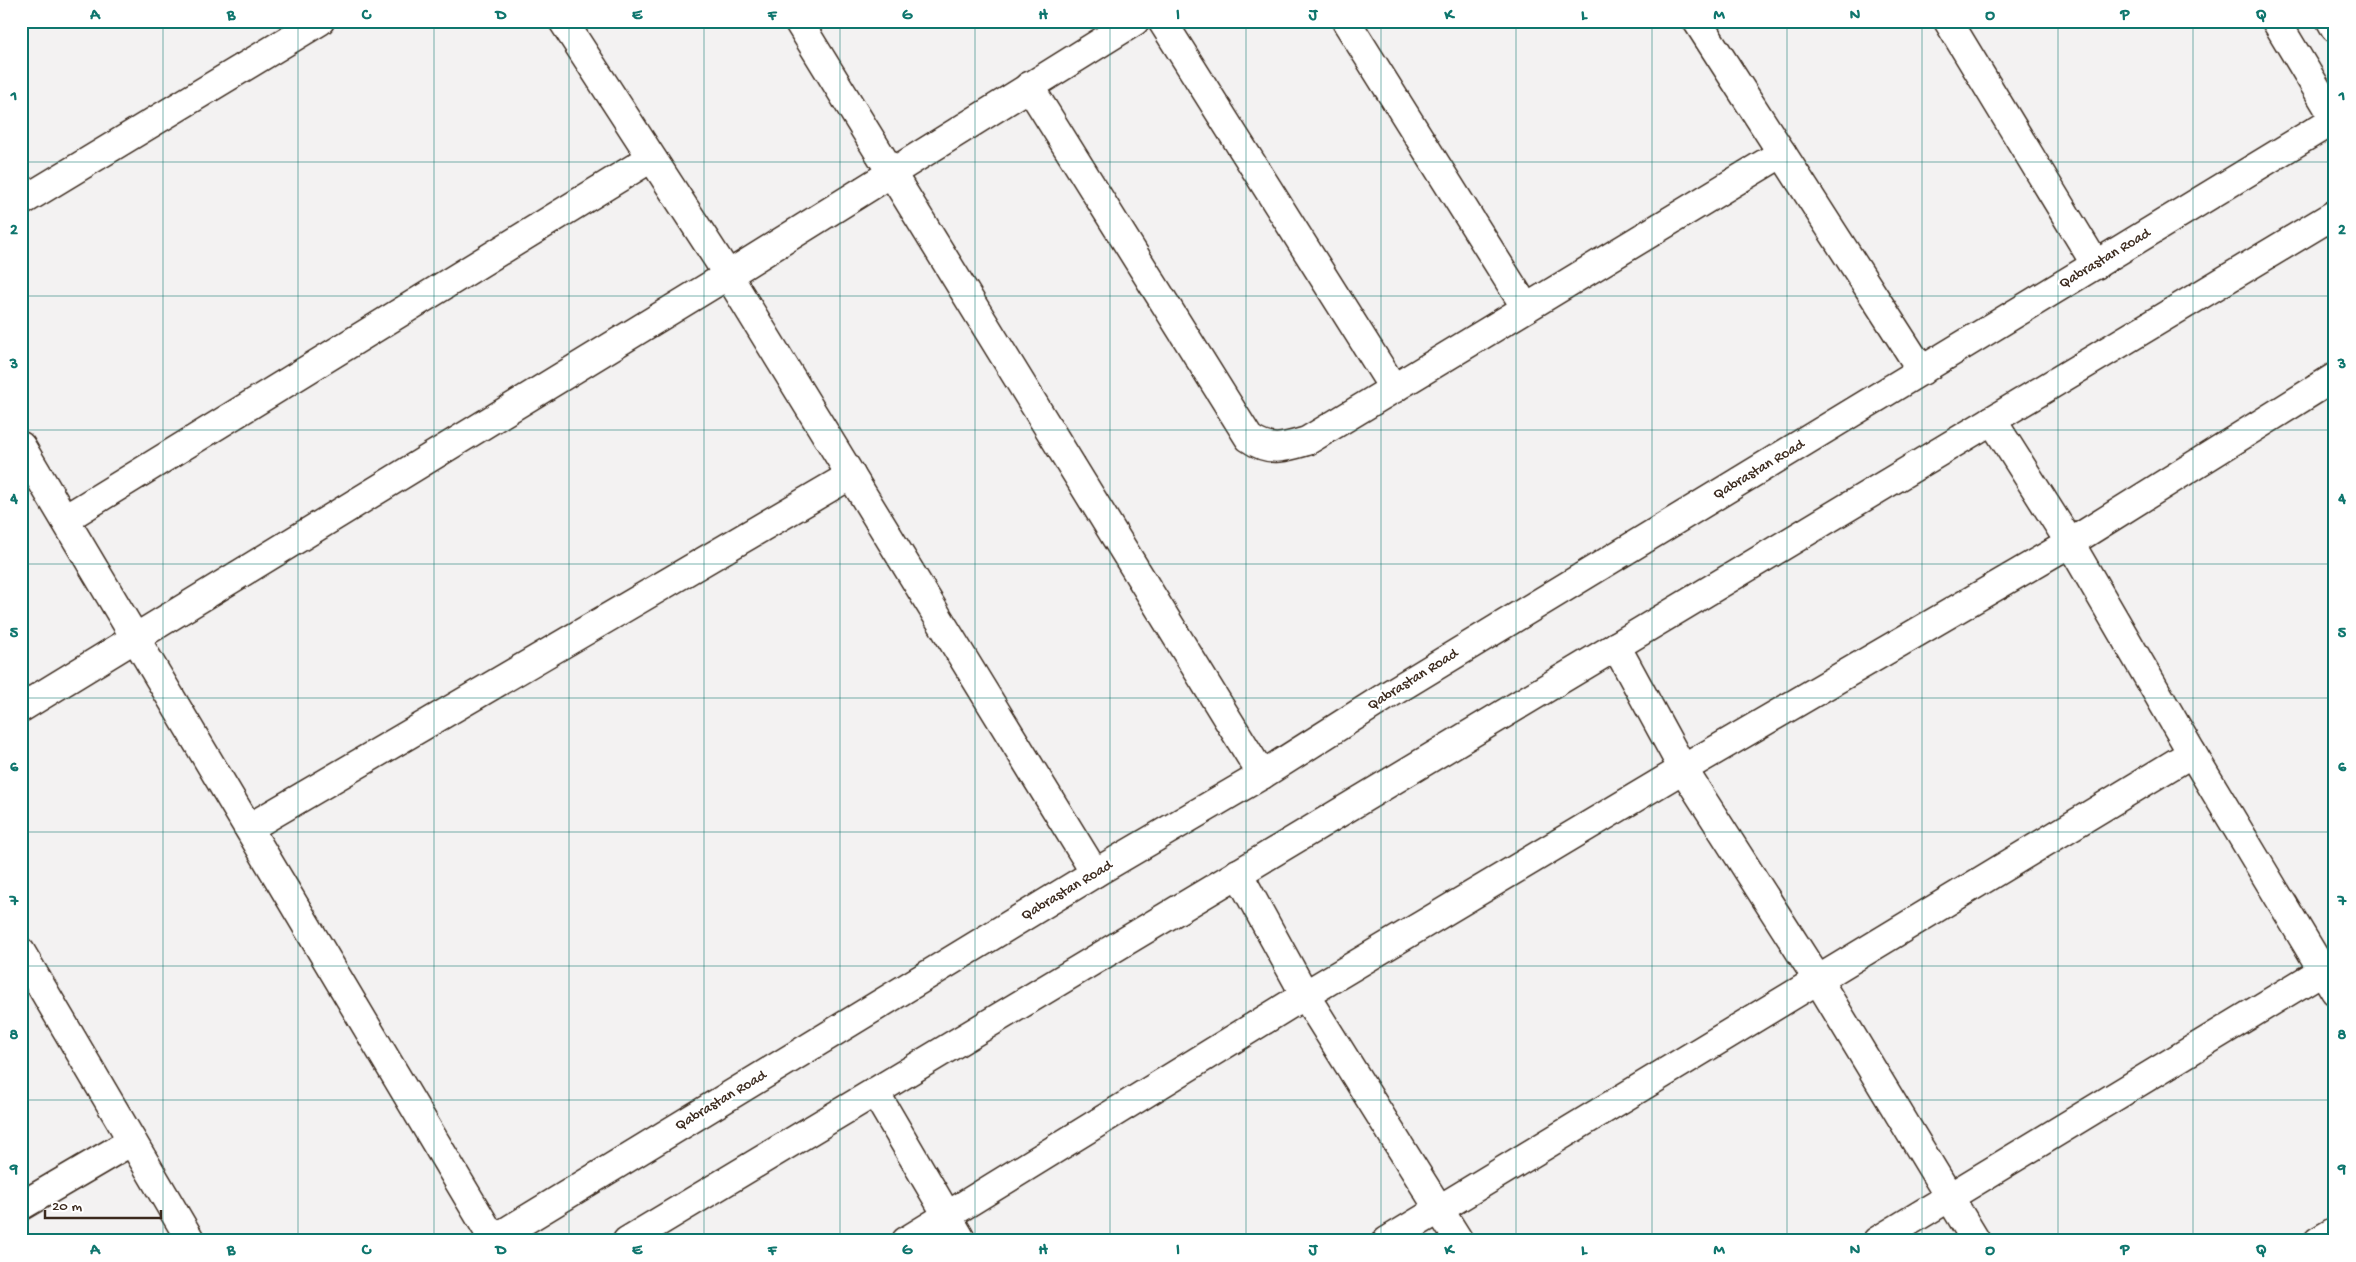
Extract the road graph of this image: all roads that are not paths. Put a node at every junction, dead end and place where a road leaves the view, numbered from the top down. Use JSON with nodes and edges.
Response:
{"nodes":[{"id":1,"x":320,"y":21,"type":"edge"},
{"id":2,"x":563,"y":21,"type":"edge"},
{"id":3,"x":798,"y":21,"type":"edge"},
{"id":4,"x":1162,"y":21,"type":"edge"},
{"id":5,"x":1346,"y":21,"type":"edge"},
{"id":6,"x":1697,"y":21,"type":"edge"},
{"id":7,"x":1948,"y":21,"type":"edge"},
{"id":8,"x":2276,"y":21,"type":"edge"},
{"id":9,"x":2331,"y":21,"type":"edge"},
{"id":10,"x":1121,"y":25,"type":"edge"},
{"id":11,"x":2335,"y":28,"type":"edge"},
{"id":12,"x":1029,"y":86,"type":"junction"},
{"id":13,"x":2335,"y":119,"type":"edge"},
{"id":14,"x":1782,"y":153,"type":"junction"},
{"id":15,"x":651,"y":158,"type":"junction"},
{"id":16,"x":890,"y":172,"type":"junction"},
{"id":17,"x":21,"y":202,"type":"edge"},
{"id":18,"x":2335,"y":214,"type":"edge"},
{"id":19,"x":2096,"y":265,"type":"junction"},
{"id":20,"x":728,"y":275,"type":"junction"},
{"id":21,"x":1526,"y":308,"type":"junction"},
{"id":22,"x":1922,"y":370,"type":"junction"},
{"id":23,"x":2335,"y":377,"type":"edge"},
{"id":24,"x":1394,"y":389,"type":"junction"},
{"id":25,"x":1992,"y":420,"type":"junction"},
{"id":26,"x":21,"y":446,"type":"edge"},
{"id":27,"x":851,"y":475,"type":"junction"},
{"id":28,"x":65,"y":519,"type":"junction"},
{"id":29,"x":2070,"y":543,"type":"junction"},
{"id":30,"x":135,"y":637,"type":"junction"},
{"id":31,"x":1616,"y":646,"type":"junction"},
{"id":32,"x":21,"y":708,"type":"edge"},
{"id":33,"x":2192,"y":753,"type":"junction"},
{"id":34,"x":1683,"y":769,"type":"junction"},
{"id":35,"x":1262,"y":775,"type":"junction"},
{"id":36,"x":249,"y":828,"type":"junction"},
{"id":37,"x":1095,"y":873,"type":"junction"},
{"id":38,"x":1238,"y":873,"type":"junction"},
{"id":39,"x":21,"y":952,"type":"edge"},
{"id":40,"x":2331,"y":975,"type":"edge"},
{"id":41,"x":1818,"y":980,"type":"junction"},
{"id":42,"x":1305,"y":995,"type":"junction"},
{"id":43,"x":875,"y":1092,"type":"junction"},
{"id":44,"x":132,"y":1141,"type":"junction"},
{"id":45,"x":1950,"y":1196,"type":"junction"},
{"id":46,"x":21,"y":1206,"type":"edge"},
{"id":47,"x":1439,"y":1210,"type":"junction"},
{"id":48,"x":948,"y":1217,"type":"junction"},
{"id":49,"x":2335,"y":1231,"type":"edge"},
{"id":50,"x":492,"y":1240,"type":"edge"},
{"id":51,"x":191,"y":1241,"type":"edge"},
{"id":52,"x":627,"y":1241,"type":"edge"},
{"id":53,"x":906,"y":1241,"type":"edge"},
{"id":54,"x":962,"y":1241,"type":"edge"},
{"id":55,"x":1387,"y":1241,"type":"edge"},
{"id":56,"x":1459,"y":1241,"type":"edge"},
{"id":57,"x":1877,"y":1241,"type":"edge"},
{"id":58,"x":1976,"y":1241,"type":"edge"},
{"id":59,"x":2318,"y":1241,"type":"edge"}],
"edges":[{"from":1,"to":17,"type":"street"},
{"from":2,"to":15,"type":"street"},
{"from":3,"to":16,"type":"street"},
{"from":4,"to":24,"type":"street"},
{"from":5,"to":21,"type":"street"},
{"from":6,"to":14,"type":"street"},
{"from":7,"to":19,"type":"street"},
{"from":8,"to":13,"type":"street"},
{"from":9,"to":11,"type":"street"},
{"from":10,"to":12,"type":"street"},
{"from":12,"to":16,"type":"street"},
{"from":12,"to":24,"type":"street"},
{"from":13,"to":19,"type":"street","name":"Qabrastan Road"},
{"from":14,"to":21,"type":"street"},
{"from":14,"to":22,"type":"street"},
{"from":15,"to":20,"type":"street"},
{"from":15,"to":28,"type":"street"},
{"from":16,"to":20,"type":"street"},
{"from":16,"to":35,"type":"street"},
{"from":18,"to":25,"type":"street"},
{"from":19,"to":22,"type":"street","name":"Qabrastan Road"},
{"from":20,"to":27,"type":"street"},
{"from":20,"to":30,"type":"street"},
{"from":21,"to":24,"type":"street"},
{"from":22,"to":35,"type":"street","name":"Qabrastan Road"},
{"from":23,"to":29,"type":"street"},
{"from":25,"to":29,"type":"street"},
{"from":25,"to":31,"type":"street"},
{"from":26,"to":28,"type":"street"},
{"from":27,"to":36,"type":"street"},
{"from":27,"to":37,"type":"street"},
{"from":28,"to":30,"type":"street"},
{"from":29,"to":33,"type":"street"},
{"from":29,"to":34,"type":"street"},
{"from":30,"to":32,"type":"street"},
{"from":30,"to":36,"type":"street"},
{"from":31,"to":34,"type":"street"},
{"from":31,"to":38,"type":"street"},
{"from":33,"to":40,"type":"street"},
{"from":33,"to":41,"type":"street"},
{"from":34,"to":41,"type":"street"},
{"from":34,"to":42,"type":"street"},
{"from":35,"to":37,"type":"street","name":"Qabrastan Road"},
{"from":36,"to":50,"type":"street"},
{"from":37,"to":50,"type":"street","name":"Qabrastan Road"},
{"from":38,"to":42,"type":"street"},
{"from":38,"to":43,"type":"street"},
{"from":39,"to":44,"type":"street"},
{"from":40,"to":45,"type":"street"},
{"from":41,"to":45,"type":"street"},
{"from":41,"to":47,"type":"street"},
{"from":42,"to":47,"type":"street"},
{"from":42,"to":48,"type":"street"},
{"from":43,"to":48,"type":"street"},
{"from":43,"to":52,"type":"street"},
{"from":44,"to":46,"type":"street"},
{"from":44,"to":51,"type":"street"},
{"from":45,"to":57,"type":"street"},
{"from":45,"to":58,"type":"street"},
{"from":47,"to":55,"type":"street"},
{"from":47,"to":56,"type":"street"},
{"from":48,"to":53,"type":"street"},
{"from":48,"to":54,"type":"street"},
{"from":49,"to":59,"type":"street"}]}
